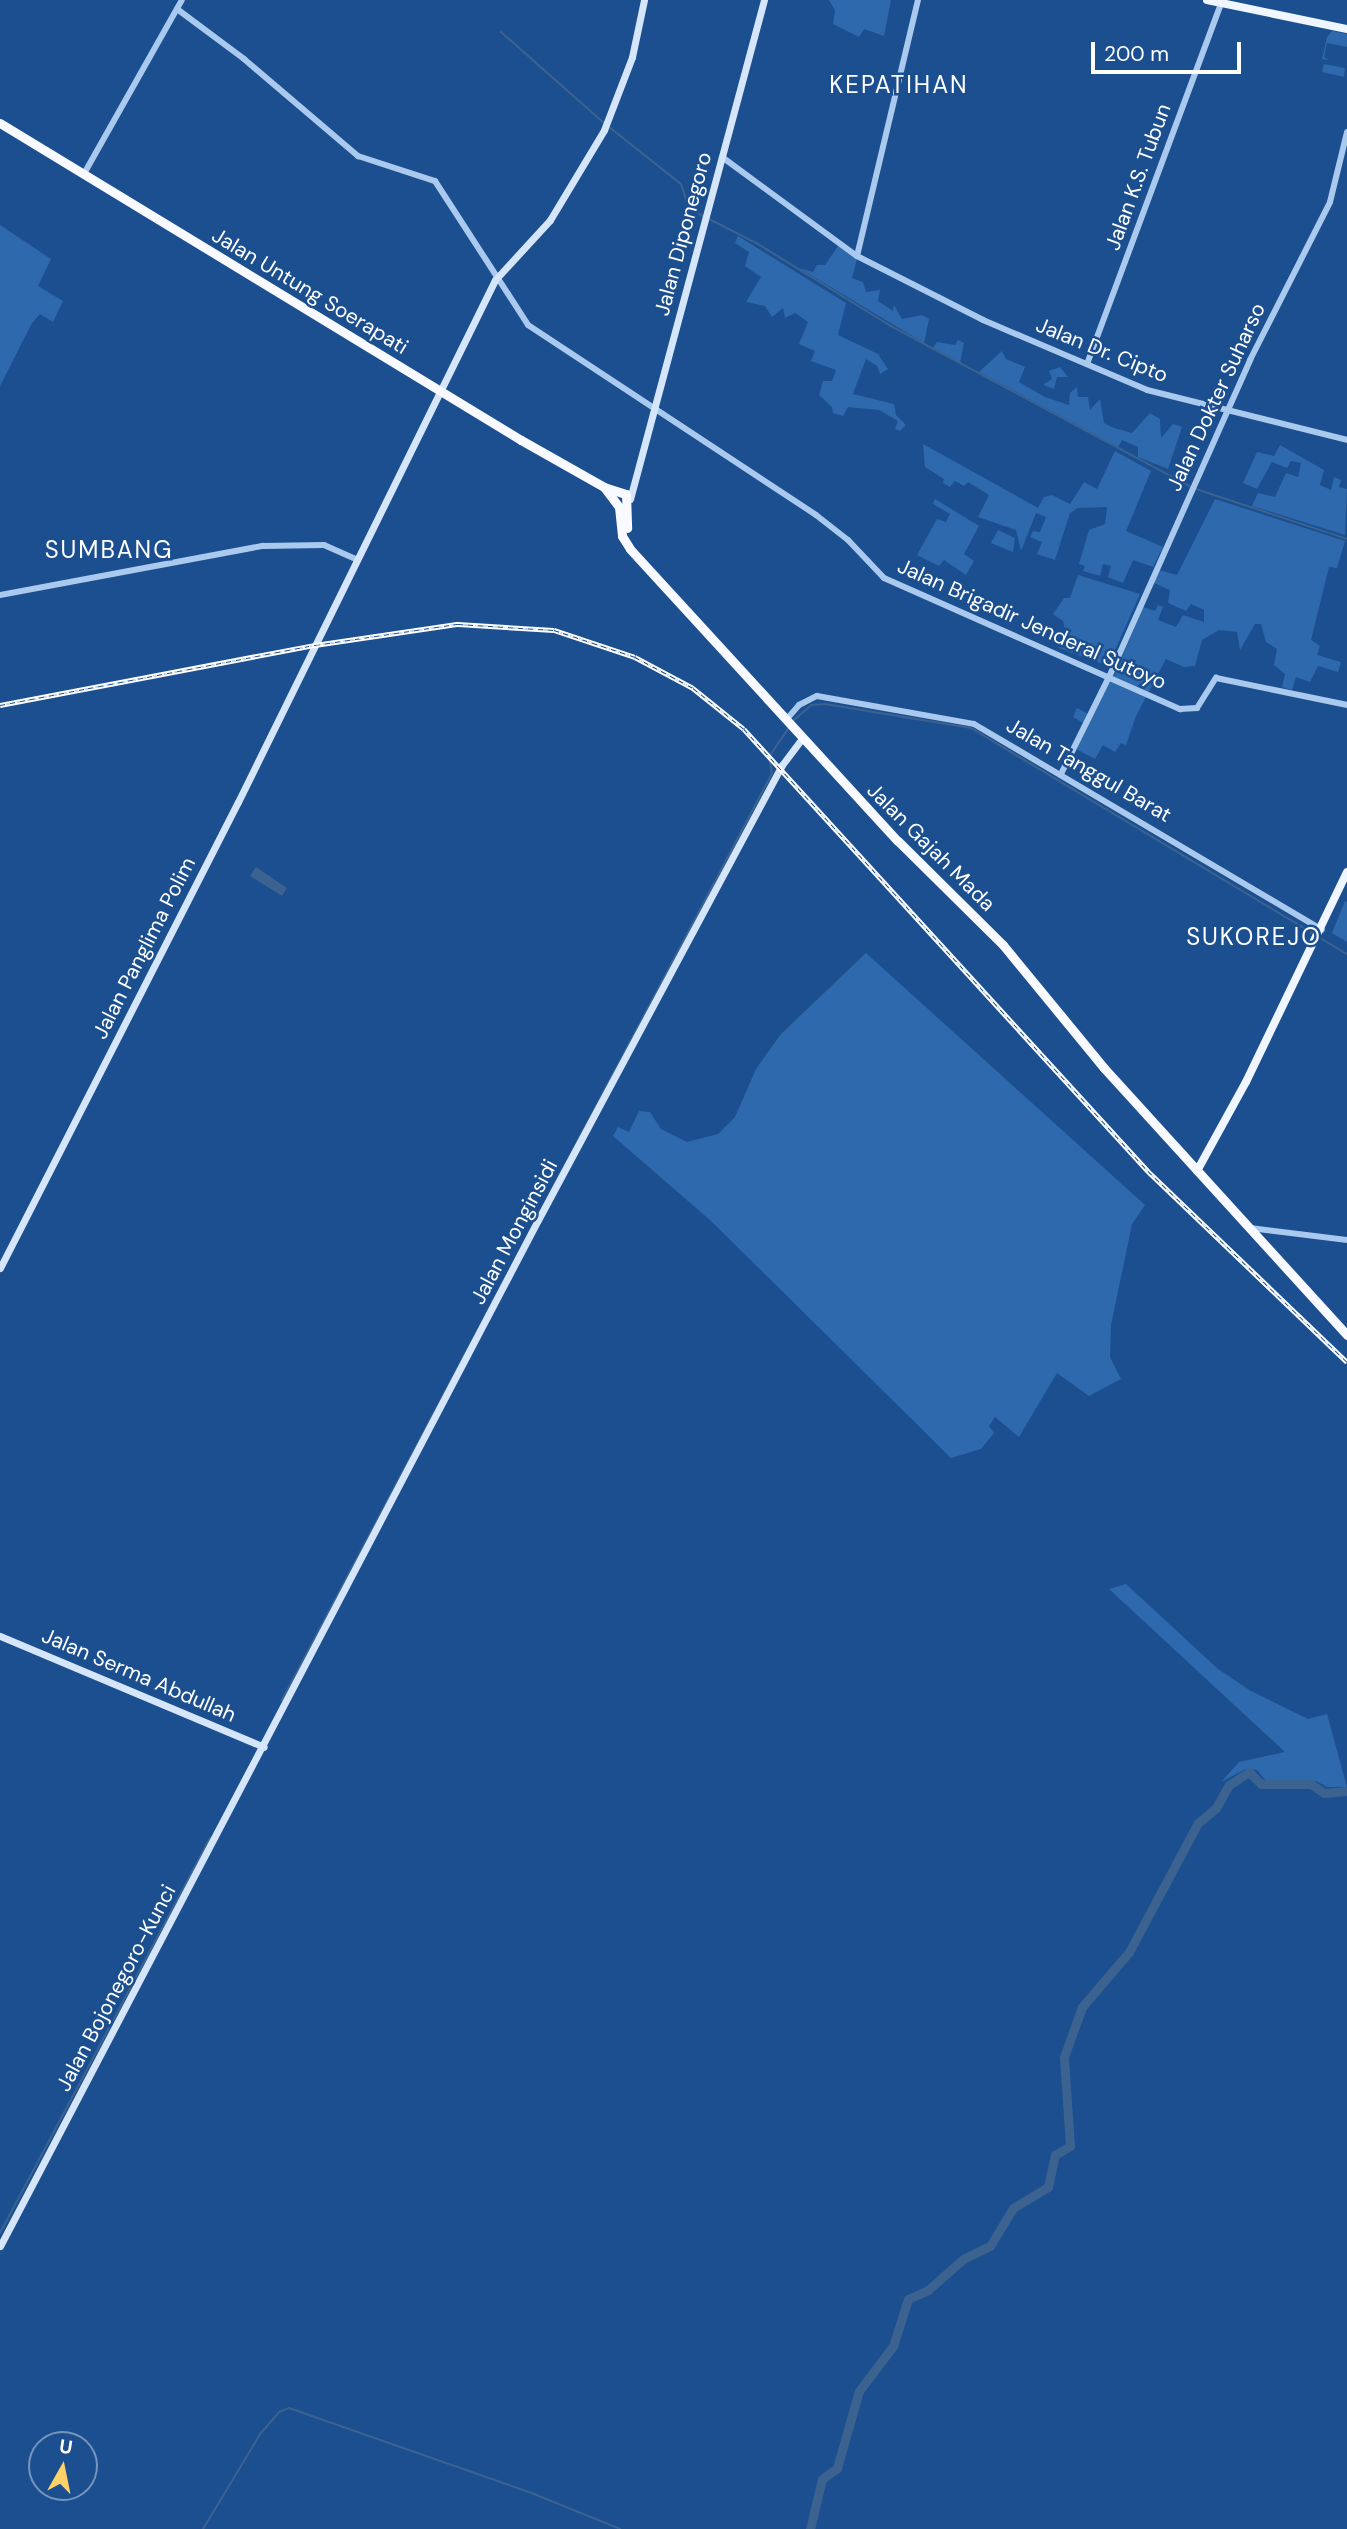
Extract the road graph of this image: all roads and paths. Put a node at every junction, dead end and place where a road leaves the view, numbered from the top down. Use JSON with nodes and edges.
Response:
{"nodes":[{"id":1,"x":182,"y":0,"type":"edge"},
{"id":2,"x":644,"y":0,"type":"edge"},
{"id":3,"x":764,"y":0,"type":"edge"},
{"id":4,"x":918,"y":0,"type":"edge"},
{"id":5,"x":1208,"y":0,"type":"edge"},
{"id":6,"x":1221,"y":3,"type":"junction"},
{"id":7,"x":177,"y":9,"type":"junction"},
{"id":8,"x":1347,"y":29,"type":"edge"},
{"id":9,"x":0,"y":123,"type":"edge"},
{"id":10,"x":1347,"y":132,"type":"edge"},
{"id":11,"x":722,"y":157,"type":"junction"},
{"id":12,"x":85,"y":172,"type":"junction"},
{"id":13,"x":857,"y":256,"type":"junction"},
{"id":14,"x":495,"y":280,"type":"junction"},
{"id":15,"x":1087,"y":363,"type":"junction"},
{"id":16,"x":442,"y":390,"type":"junction"},
{"id":17,"x":654,"y":407,"type":"junction"},
{"id":18,"x":1228,"y":410,"type":"junction"},
{"id":19,"x":1347,"y":440,"type":"edge"},
{"id":20,"x":604,"y":487,"type":"junction"},
{"id":21,"x":627,"y":499,"type":"junction"},
{"id":22,"x":617,"y":503,"type":"junction"},
{"id":23,"x":635,"y":552,"type":"junction"},
{"id":24,"x":355,"y":559,"type":"junction"},
{"id":25,"x":0,"y":595,"type":"edge"},
{"id":26,"x":1110,"y":675,"type":"junction"},
{"id":27,"x":1347,"y":705,"type":"edge"},
{"id":28,"x":789,"y":724,"type":"junction"},
{"id":29,"x":802,"y":738,"type":"junction"},
{"id":30,"x":1061,"y":774,"type":"junction"},
{"id":31,"x":1347,"y":873,"type":"edge"},
{"id":32,"x":1321,"y":931,"type":"junction"},
{"id":33,"x":1197,"y":1171,"type":"junction"},
{"id":34,"x":1248,"y":1227,"type":"junction"},
{"id":35,"x":1347,"y":1240,"type":"edge"},
{"id":36,"x":0,"y":1268,"type":"edge"},
{"id":37,"x":1347,"y":1335,"type":"edge"},
{"id":38,"x":0,"y":1636,"type":"edge"},
{"id":39,"x":261,"y":1745,"type":"junction"},
{"id":40,"x":0,"y":2246,"type":"edge"}],
"edges":[{"from":1,"to":7,"type":"street"},
{"from":2,"to":14,"type":"main road"},
{"from":3,"to":11,"type":"main road","name":"Jalan Diponegoro"},
{"from":4,"to":13,"type":"street"},
{"from":5,"to":6,"type":"main road"},
{"from":6,"to":8,"type":"main road"},
{"from":6,"to":15,"type":"street","name":"Jalan K.S. Tubun"},
{"from":7,"to":12,"type":"street"},
{"from":7,"to":14,"type":"street","name":"Jalan Brigadir Jenderal Sutoyo"},
{"from":9,"to":12,"type":"highway","name":"Jalan Untung Soerapati"},
{"from":10,"to":18,"type":"street","name":"Jalan Dokter Suharso"},
{"from":11,"to":13,"type":"street","name":"Jalan Dr. Cipto"},
{"from":11,"to":17,"type":"main road","name":"Jalan Diponegoro"},
{"from":12,"to":16,"type":"highway","name":"Jalan Untung Soerapati"},
{"from":13,"to":15,"type":"street","name":"Jalan Dr. Cipto"},
{"from":14,"to":16,"type":"main road"},
{"from":14,"to":17,"type":"street","name":"Jalan Brigadir Jenderal Sutoyo"},
{"from":15,"to":18,"type":"street","name":"Jalan Dr. Cipto"},
{"from":16,"to":20,"type":"highway","name":"Jalan Untung Soerapati"},
{"from":16,"to":24,"type":"main road"},
{"from":17,"to":21,"type":"main road","name":"Jalan Diponegoro"},
{"from":17,"to":26,"type":"street","name":"Jalan Brigadir Jenderal Sutoyo"},
{"from":18,"to":19,"type":"street","name":"Jalan Dr. Cipto"},
{"from":18,"to":26,"type":"street","name":"Jalan Dokter Suharso"},
{"from":20,"to":21,"type":"highway"},
{"from":20,"to":22,"type":"highway"},
{"from":21,"to":22,"type":"highway"},
{"from":21,"to":23,"type":"highway","name":"Jalan Gajah Mada"},
{"from":22,"to":23,"type":"highway","name":"Jalan Gajah Mada"},
{"from":23,"to":28,"type":"highway","name":"Jalan Gajah Mada"},
{"from":24,"to":25,"type":"street"},
{"from":24,"to":36,"type":"main road","name":"Jalan Panglima Polim"},
{"from":26,"to":27,"type":"street","name":"Jalan Brigadir Jenderal Sutoyo"},
{"from":26,"to":30,"type":"street","name":"Jalan Dokter Suharso"},
{"from":28,"to":29,"type":"highway","name":"Jalan Gajah Mada"},
{"from":28,"to":30,"type":"street","name":"Jalan Tanggul Barat"},
{"from":29,"to":33,"type":"highway","name":"Jalan Gajah Mada"},
{"from":29,"to":39,"type":"main road","name":"Jalan Monginsidi"},
{"from":30,"to":32,"type":"street","name":"Jalan Tanggul Barat"},
{"from":31,"to":32,"type":"main road"},
{"from":32,"to":33,"type":"main road"},
{"from":33,"to":34,"type":"highway","name":"Jalan Gajah Mada"},
{"from":34,"to":35,"type":"street"},
{"from":34,"to":37,"type":"highway","name":"Jalan Gajah Mada"},
{"from":38,"to":39,"type":"main road","name":"Jalan Serma Abdullah"},
{"from":39,"to":40,"type":"main road","name":"Jalan Bojonegoro-Kunci"}]}
